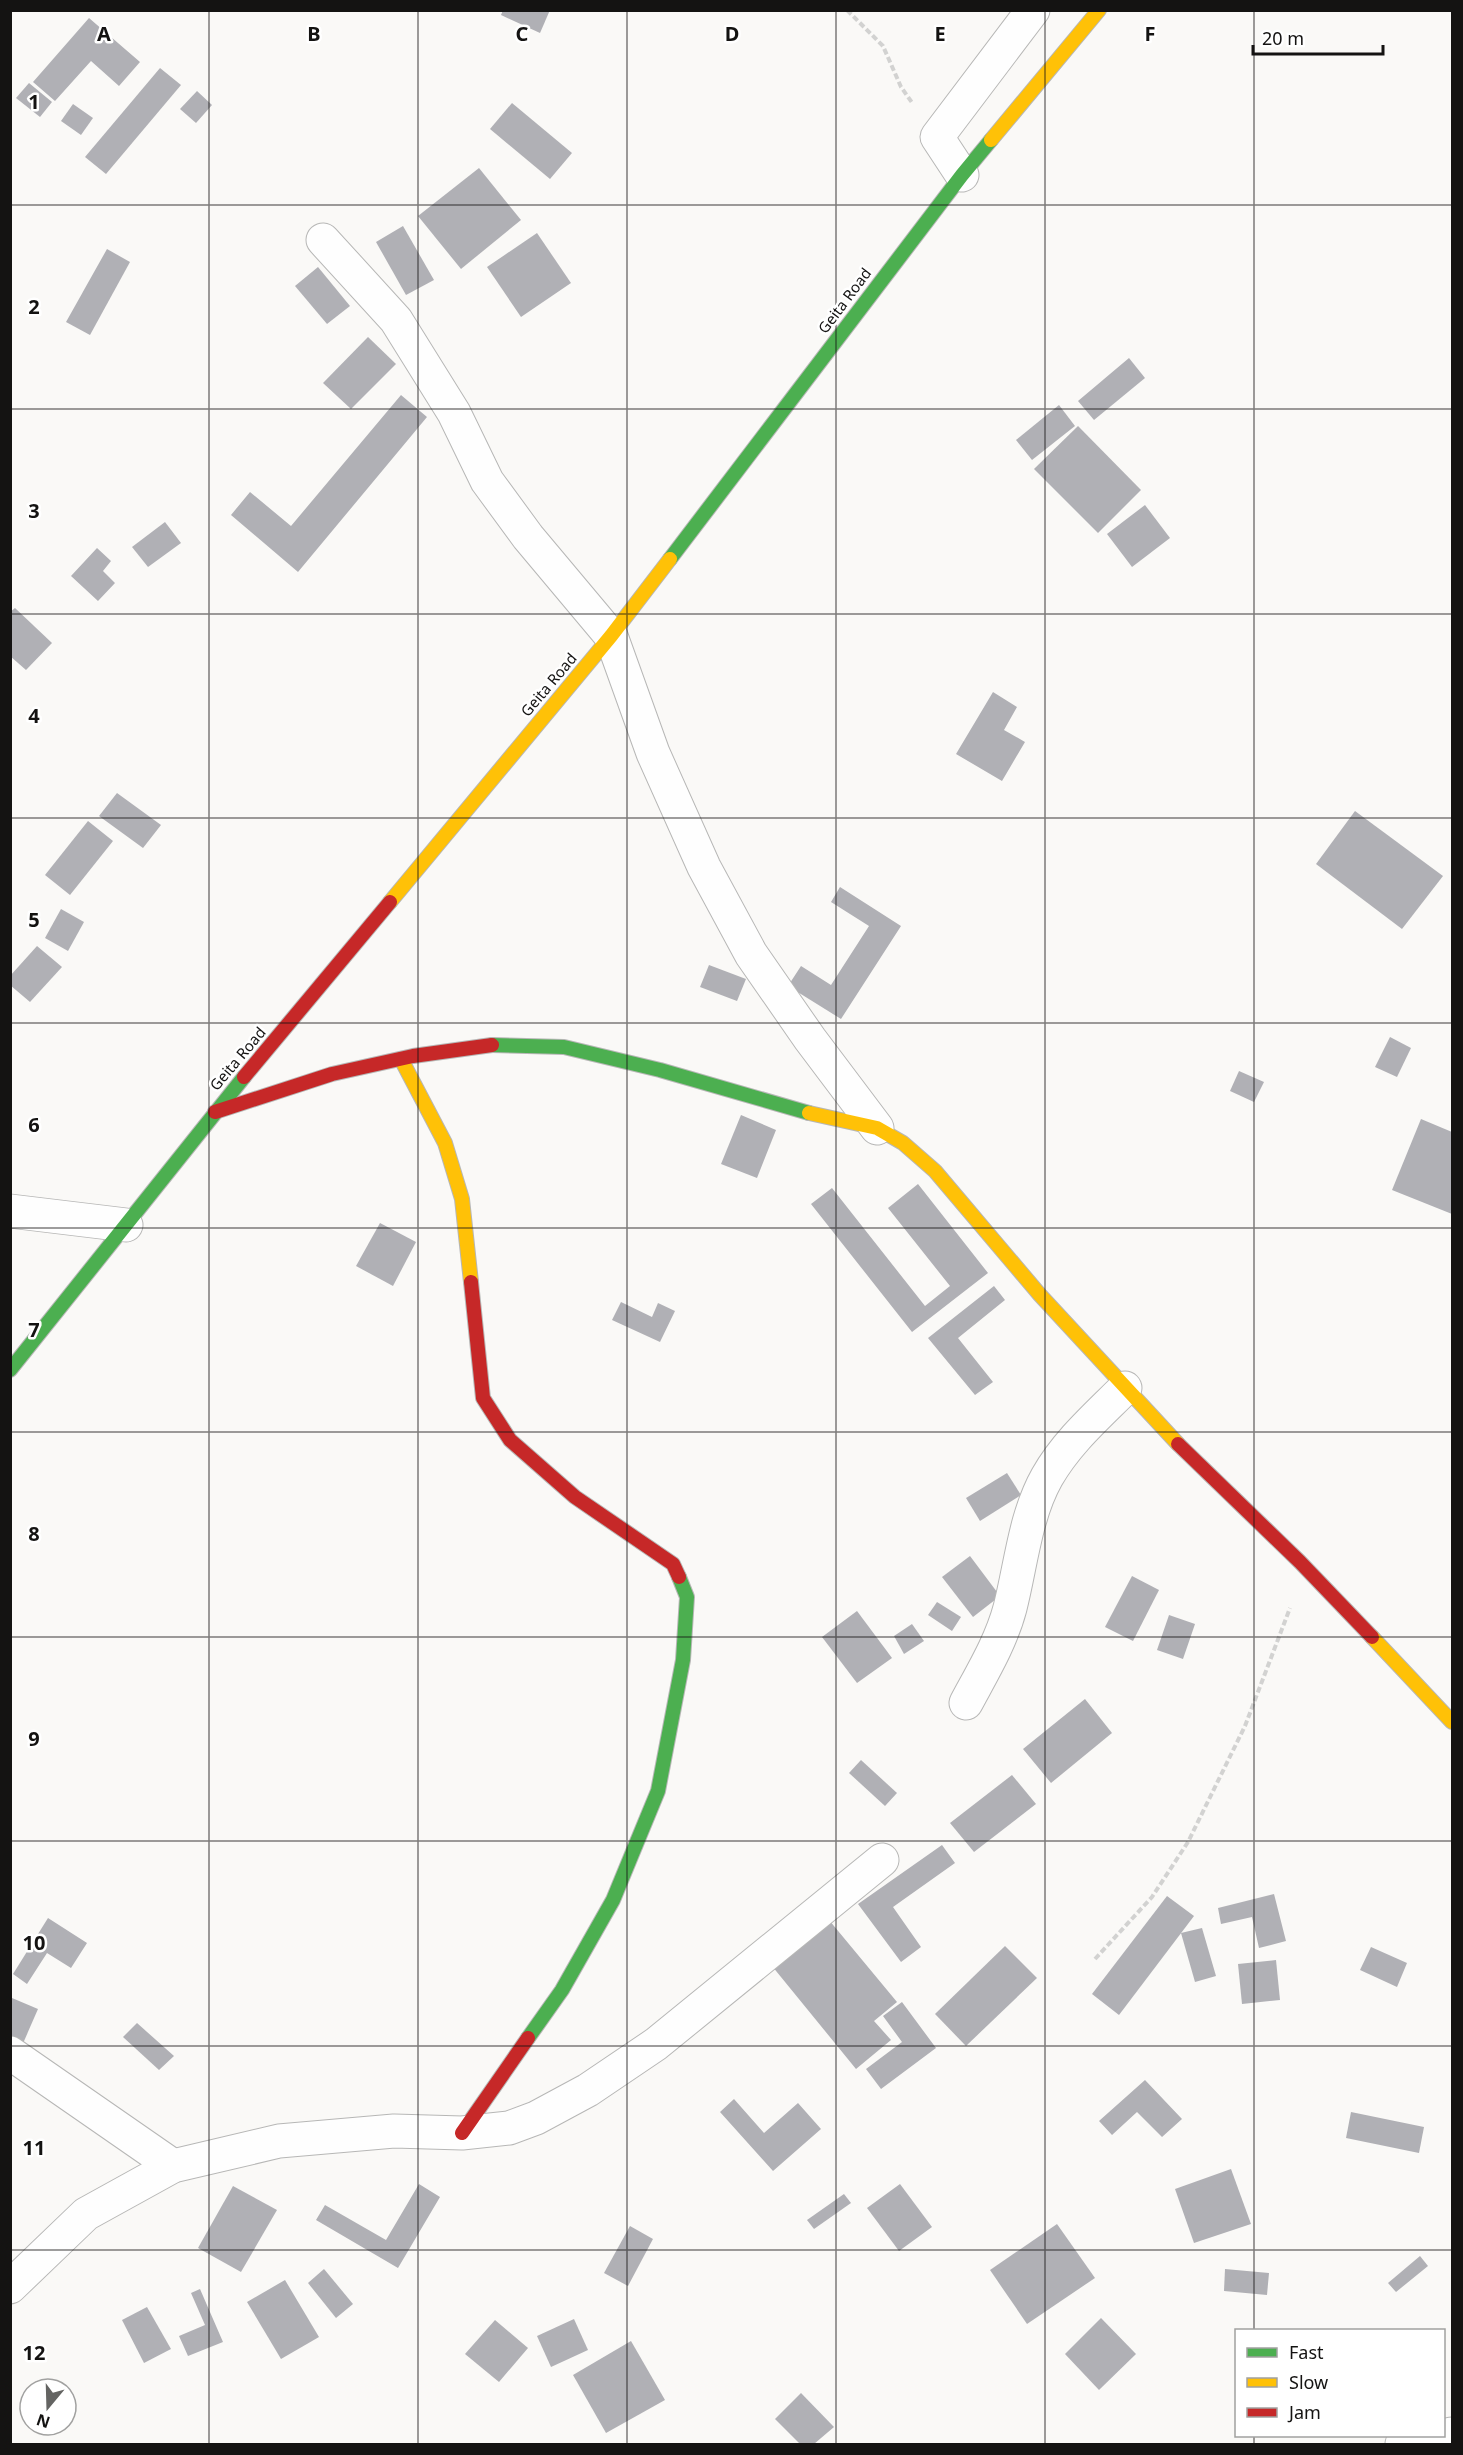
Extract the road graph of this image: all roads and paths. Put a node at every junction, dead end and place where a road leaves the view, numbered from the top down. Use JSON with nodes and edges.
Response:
{"nodes":[{"id":1,"x":847,"y":10,"type":"edge"},
{"id":2,"x":1034,"y":10,"type":"edge"},
{"id":3,"x":1099,"y":10,"type":"edge"},
{"id":4,"x":937,"y":137,"type":"junction"},
{"id":5,"x":962,"y":175,"type":"junction"},
{"id":6,"x":323,"y":240,"type":"dead end"},
{"id":7,"x":611,"y":636,"type":"junction"},
{"id":8,"x":401,"y":1059,"type":"junction"},
{"id":9,"x":215,"y":1112,"type":"junction"},
{"id":10,"x":877,"y":1128,"type":"junction"},
{"id":11,"x":10,"y":1211,"type":"edge"},
{"id":12,"x":126,"y":1225,"type":"junction"},
{"id":13,"x":10,"y":1370,"type":"edge"},
{"id":14,"x":1125,"y":1388,"type":"junction"},
{"id":15,"x":1305,"y":1568,"type":"junction"},
{"id":16,"x":966,"y":1703,"type":"dead end"},
{"id":17,"x":1452,"y":1722,"type":"edge"},
{"id":18,"x":882,"y":1860,"type":"dead end"},
{"id":19,"x":1095,"y":1959,"type":"dead end"},
{"id":20,"x":10,"y":2052,"type":"edge"},
{"id":21,"x":462,"y":2133,"type":"junction"},
{"id":22,"x":173,"y":2166,"type":"junction"},
{"id":23,"x":10,"y":2287,"type":"edge"},
{"id":24,"x":1438,"y":2437,"type":"edge"},
{"id":25,"x":1402,"y":2445,"type":"edge"}],
"edges":[{"from":1,"to":4,"type":"path"},
{"from":2,"to":4,"type":"street"},
{"from":3,"to":5,"type":"main road","name":"Geita Road"},
{"from":4,"to":5,"type":"street"},
{"from":5,"to":7,"type":"main road","name":"Geita Road"},
{"from":6,"to":7,"type":"street"},
{"from":7,"to":9,"type":"main road","name":"Geita Road"},
{"from":7,"to":10,"type":"street"},
{"from":8,"to":9,"type":"main road"},
{"from":8,"to":10,"type":"main road"},
{"from":8,"to":21,"type":"main road"},
{"from":9,"to":12,"type":"main road","name":"Geita Road"},
{"from":10,"to":14,"type":"main road"},
{"from":11,"to":12,"type":"street"},
{"from":12,"to":13,"type":"main road","name":"Geita Road"},
{"from":14,"to":15,"type":"main road"},
{"from":14,"to":16,"type":"street"},
{"from":15,"to":17,"type":"main road"},
{"from":15,"to":19,"type":"path"},
{"from":18,"to":21,"type":"street"},
{"from":20,"to":22,"type":"street"},
{"from":21,"to":22,"type":"street"},
{"from":22,"to":23,"type":"street"},
{"from":24,"to":25,"type":"street"}]}
